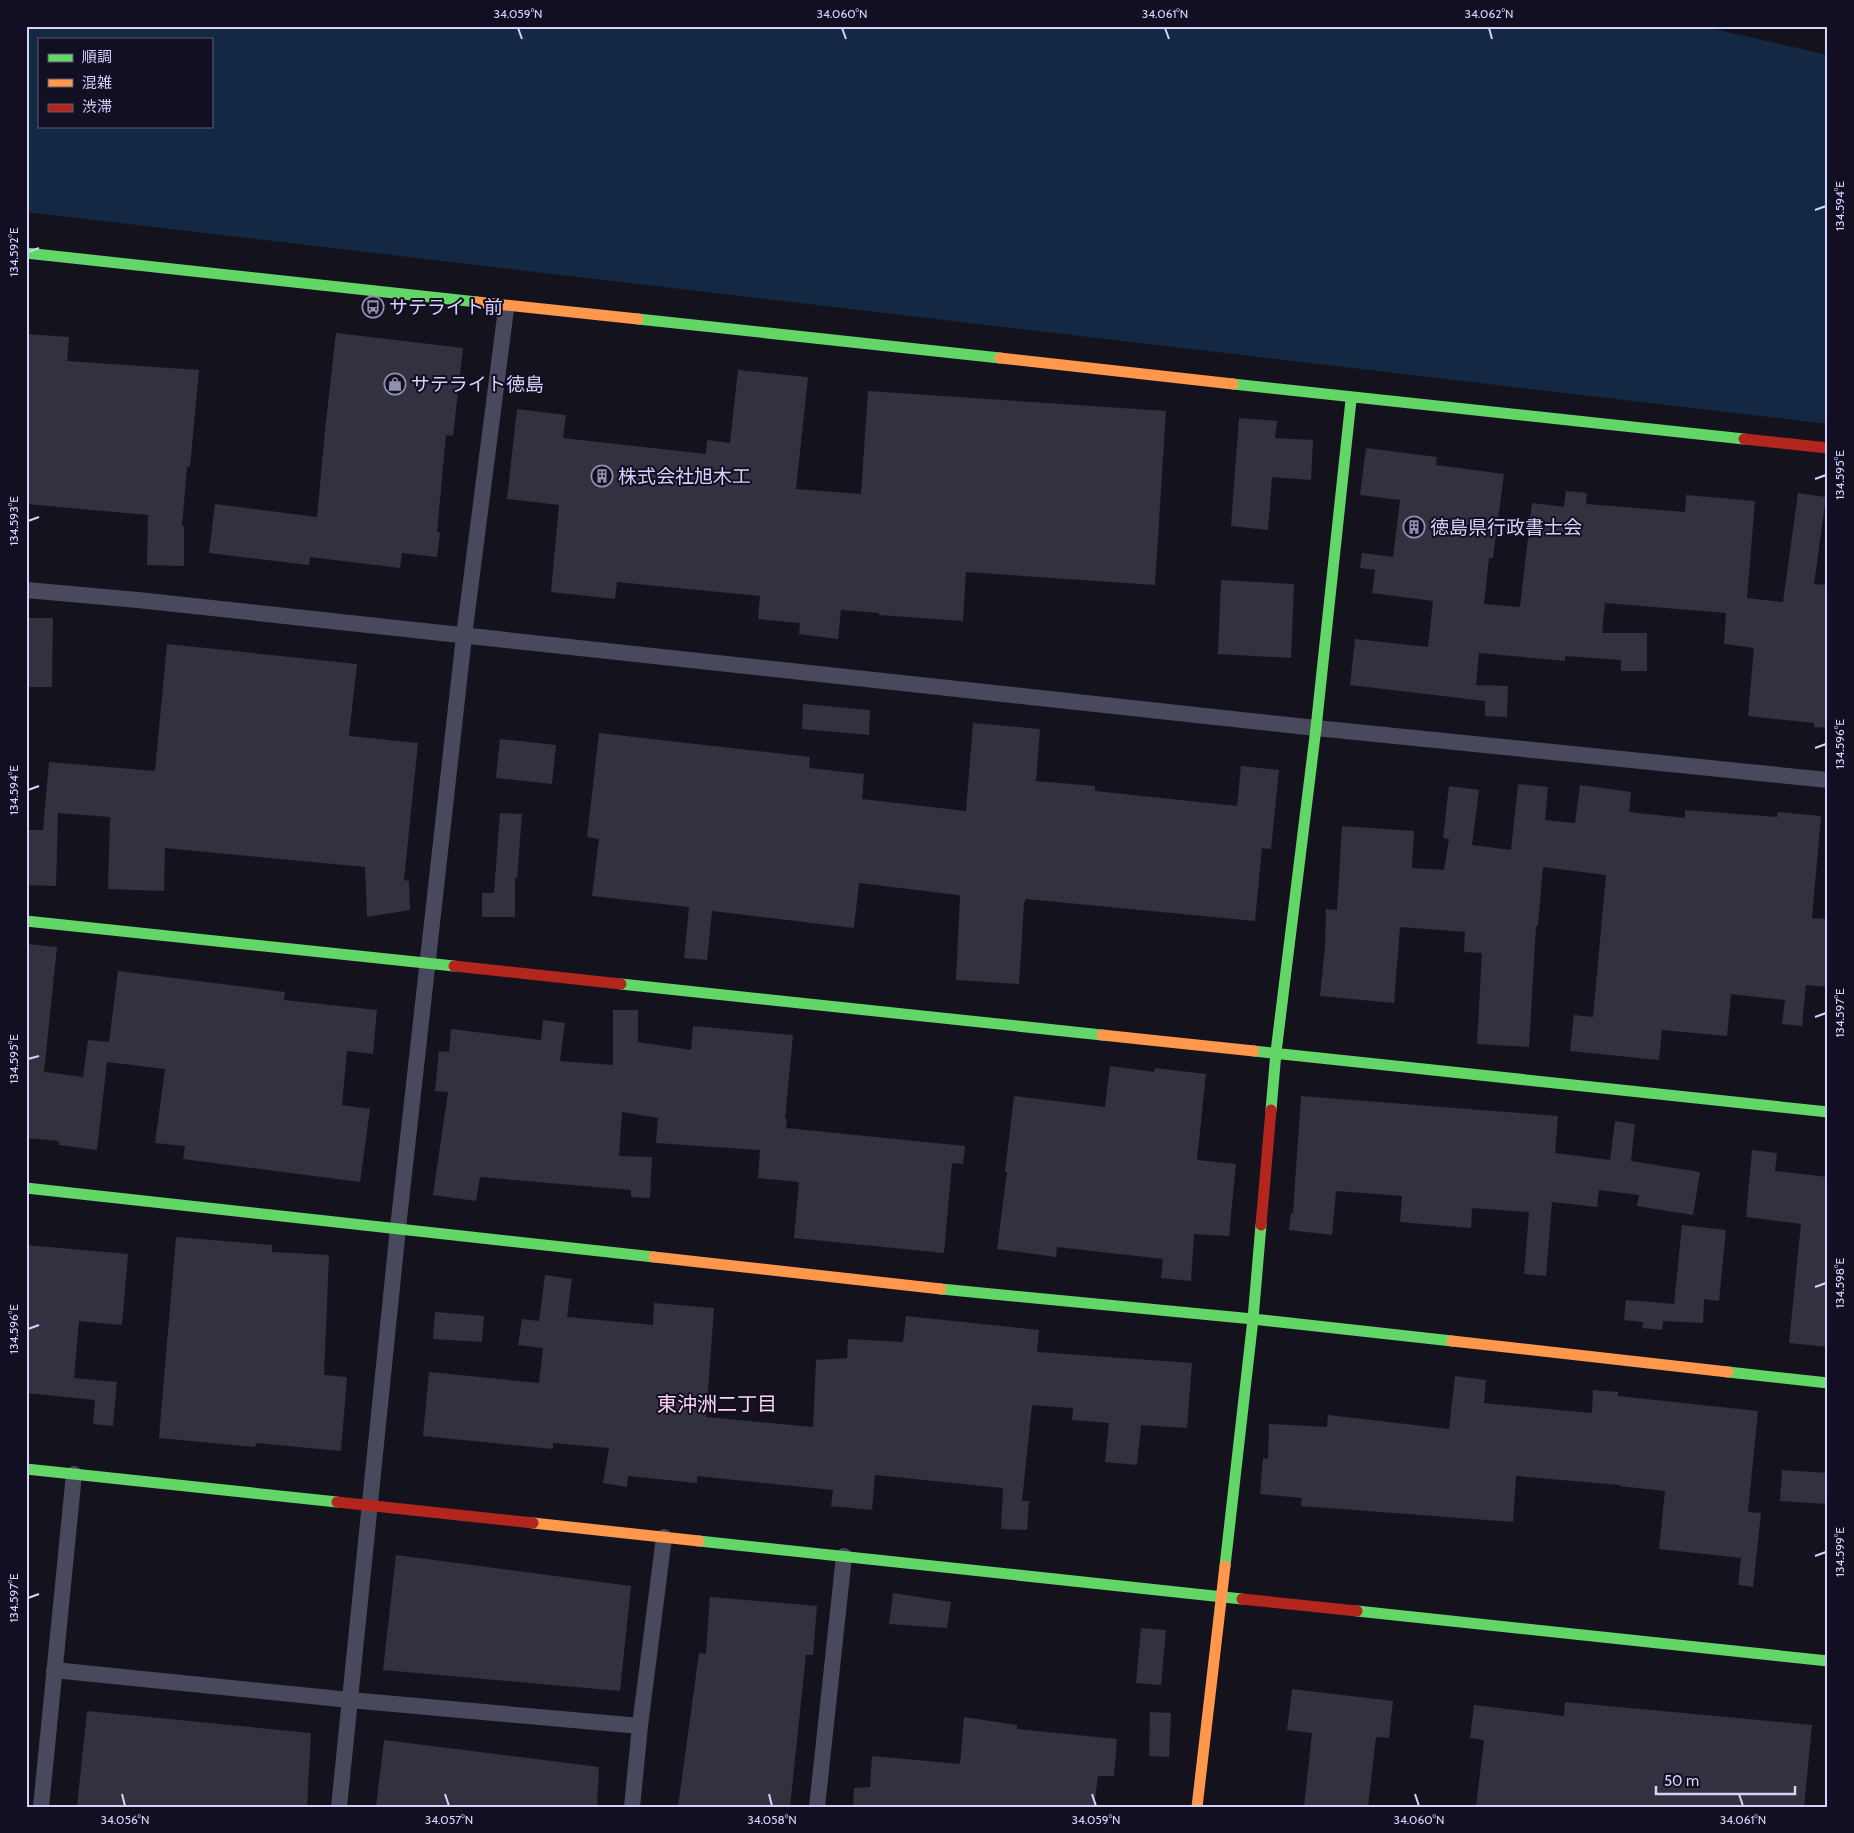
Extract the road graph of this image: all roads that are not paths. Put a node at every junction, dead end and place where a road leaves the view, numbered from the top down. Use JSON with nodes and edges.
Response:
{"nodes":[{"id":1,"x":26,"y":255,"type":"edge"},
{"id":2,"x":506,"y":309,"type":"junction"},
{"id":3,"x":1351,"y":400,"type":"junction"},
{"id":4,"x":1828,"y":449,"type":"edge"},
{"id":5,"x":26,"y":590,"type":"edge"},
{"id":6,"x":464,"y":636,"type":"junction"},
{"id":7,"x":1316,"y":728,"type":"junction"},
{"id":8,"x":1828,"y":780,"type":"edge"},
{"id":9,"x":26,"y":921,"type":"edge"},
{"id":10,"x":427,"y":962,"type":"junction"},
{"id":11,"x":1276,"y":1052,"type":"junction"},
{"id":12,"x":1828,"y":1112,"type":"edge"},
{"id":13,"x":26,"y":1188,"type":"edge"},
{"id":14,"x":398,"y":1228,"type":"junction"},
{"id":15,"x":1253,"y":1319,"type":"junction"},
{"id":16,"x":1828,"y":1383,"type":"edge"},
{"id":17,"x":26,"y":1469,"type":"edge"},
{"id":18,"x":74,"y":1474,"type":"junction"},
{"id":19,"x":370,"y":1506,"type":"junction"},
{"id":20,"x":664,"y":1537,"type":"junction"},
{"id":21,"x":844,"y":1556,"type":"junction"},
{"id":22,"x":1220,"y":1598,"type":"junction"},
{"id":23,"x":1828,"y":1661,"type":"edge"},
{"id":24,"x":54,"y":1670,"type":"junction"},
{"id":25,"x":350,"y":1700,"type":"junction"},
{"id":26,"x":640,"y":1726,"type":"junction"},
{"id":27,"x":41,"y":1807,"type":"edge"},
{"id":28,"x":340,"y":1807,"type":"edge"},
{"id":29,"x":632,"y":1807,"type":"edge"},
{"id":30,"x":818,"y":1807,"type":"edge"},
{"id":31,"x":1197,"y":1807,"type":"edge"}],
"edges":[{"from":1,"to":2,"type":"street"},
{"from":1,"to":4,"type":"street"},
{"from":2,"to":3,"type":"street"},
{"from":2,"to":6,"type":"street"},
{"from":3,"to":4,"type":"street"},
{"from":3,"to":7,"type":"street"},
{"from":5,"to":6,"type":"street"},
{"from":6,"to":7,"type":"street"},
{"from":6,"to":10,"type":"street"},
{"from":7,"to":8,"type":"street"},
{"from":7,"to":11,"type":"street"},
{"from":9,"to":10,"type":"street"},
{"from":10,"to":11,"type":"street"},
{"from":10,"to":14,"type":"street"},
{"from":11,"to":12,"type":"street"},
{"from":11,"to":15,"type":"street"},
{"from":13,"to":14,"type":"street"},
{"from":14,"to":15,"type":"street"},
{"from":14,"to":19,"type":"street"},
{"from":15,"to":16,"type":"street"},
{"from":15,"to":22,"type":"street"},
{"from":17,"to":18,"type":"street"},
{"from":18,"to":19,"type":"street"},
{"from":18,"to":24,"type":"street"},
{"from":19,"to":20,"type":"street"},
{"from":19,"to":25,"type":"street"},
{"from":20,"to":21,"type":"street"},
{"from":20,"to":26,"type":"street"},
{"from":21,"to":22,"type":"street"},
{"from":21,"to":30,"type":"street"},
{"from":22,"to":23,"type":"street"},
{"from":22,"to":31,"type":"street"},
{"from":24,"to":25,"type":"street"},
{"from":24,"to":27,"type":"street"},
{"from":25,"to":26,"type":"street"},
{"from":25,"to":28,"type":"street"},
{"from":26,"to":29,"type":"street"}]}
